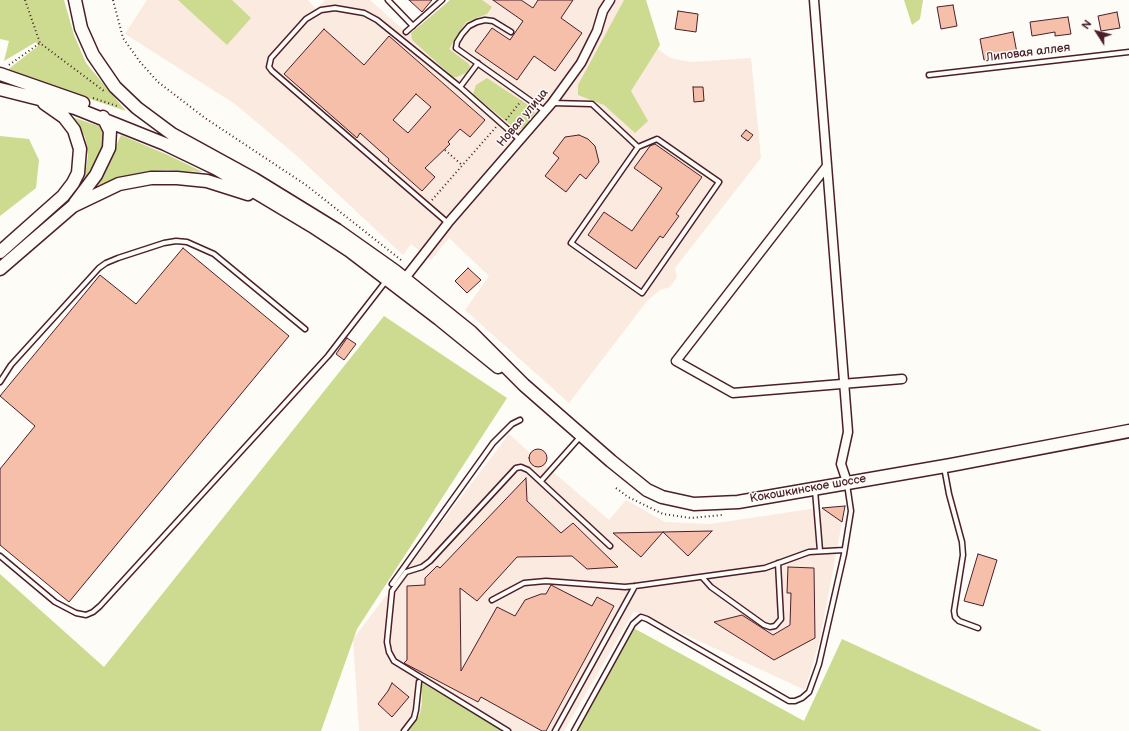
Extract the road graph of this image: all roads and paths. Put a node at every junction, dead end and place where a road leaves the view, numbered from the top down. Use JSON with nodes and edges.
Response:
{"nodes":[{"id":1,"x":25,"y":0,"type":"edge"},
{"id":2,"x":75,"y":0,"type":"edge"},
{"id":3,"x":113,"y":0,"type":"edge"},
{"id":4,"x":388,"y":0,"type":"edge"},
{"id":5,"x":442,"y":0,"type":"edge"},
{"id":6,"x":610,"y":0,"type":"edge"},
{"id":7,"x":814,"y":0,"type":"edge"},
{"id":8,"x":413,"y":26,"type":"junction"},
{"id":9,"x":406,"y":32,"type":"dead end"},
{"id":10,"x":511,"y":32,"type":"dead end"},
{"id":11,"x":40,"y":43,"type":"junction"},
{"id":12,"x":1129,"y":52,"type":"edge"},
{"id":13,"x":478,"y":64,"type":"junction"},
{"id":14,"x":2,"y":72,"type":"edge"},
{"id":15,"x":929,"y":75,"type":"dead end"},
{"id":16,"x":460,"y":87,"type":"junction"},
{"id":17,"x":0,"y":89,"type":"edge"},
{"id":18,"x":108,"y":94,"type":"dead end"},
{"id":19,"x":525,"y":97,"type":"junction"},
{"id":20,"x":35,"y":98,"type":"junction"},
{"id":21,"x":90,"y":101,"type":"junction"},
{"id":22,"x":552,"y":103,"type":"junction"},
{"id":23,"x":119,"y":106,"type":"dead end"},
{"id":24,"x":545,"y":111,"type":"junction"},
{"id":25,"x":105,"y":119,"type":"junction"},
{"id":26,"x":501,"y":123,"type":"junction"},
{"id":27,"x":520,"y":140,"type":"junction"},
{"id":28,"x":638,"y":147,"type":"junction"},
{"id":29,"x":445,"y":150,"type":"dead end"},
{"id":30,"x":220,"y":162,"type":"junction"},
{"id":31,"x":462,"y":165,"type":"junction"},
{"id":32,"x":827,"y":166,"type":"junction"},
{"id":33,"x":427,"y":205,"type":"junction"},
{"id":34,"x":73,"y":206,"type":"junction"},
{"id":35,"x":298,"y":217,"type":"junction"},
{"id":36,"x":448,"y":223,"type":"junction"},
{"id":37,"x":0,"y":252,"type":"edge"},
{"id":38,"x":0,"y":269,"type":"edge"},
{"id":39,"x":405,"y":278,"type":"junction"},
{"id":40,"x":387,"y":279,"type":"junction"},
{"id":41,"x":305,"y":329,"type":"dead end"},
{"id":42,"x":902,"y":379,"type":"dead end"},
{"id":43,"x":0,"y":382,"type":"edge"},
{"id":44,"x":844,"y":384,"type":"junction"},
{"id":45,"x":520,"y":420,"type":"dead end"},
{"id":46,"x":1129,"y":431,"type":"edge"},
{"id":47,"x":581,"y":435,"type":"junction"},
{"id":48,"x":944,"y":466,"type":"junction"},
{"id":49,"x":540,"y":481,"type":"junction"},
{"id":50,"x":847,"y":482,"type":"junction"},
{"id":51,"x":815,"y":488,"type":"junction"},
{"id":52,"x":610,"y":546,"type":"dead end"},
{"id":53,"x":844,"y":550,"type":"junction"},
{"id":54,"x":820,"y":551,"type":"junction"},
{"id":55,"x":0,"y":556,"type":"edge"},
{"id":56,"x":778,"y":563,"type":"junction"},
{"id":57,"x":702,"y":577,"type":"junction"},
{"id":58,"x":392,"y":584,"type":"dead end"},
{"id":59,"x":635,"y":586,"type":"junction"},
{"id":60,"x":492,"y":600,"type":"dead end"},
{"id":61,"x":978,"y":628,"type":"dead end"},
{"id":62,"x":418,"y":682,"type":"dead end"},
{"id":63,"x":404,"y":731,"type":"edge"},
{"id":64,"x":508,"y":731,"type":"edge"},
{"id":65,"x":555,"y":731,"type":"edge"},
{"id":66,"x":574,"y":731,"type":"edge"}],
"edges":[{"from":1,"to":11,"type":"path"},
{"from":2,"to":30,"type":"main road"},
{"from":3,"to":39,"type":"path"},
{"from":4,"to":8,"type":"lane"},
{"from":5,"to":8,"type":"lane"},
{"from":6,"to":22,"type":"street","name":"Новая улица"},
{"from":7,"to":32,"type":"street"},
{"from":8,"to":9,"type":"lane"},
{"from":10,"to":13,"type":"lane"},
{"from":11,"to":14,"type":"path"},
{"from":11,"to":18,"type":"path"},
{"from":12,"to":15,"type":"lane","name":"Липовая аллея"},
{"from":13,"to":16,"type":"lane"},
{"from":13,"to":19,"type":"lane"},
{"from":14,"to":21,"type":"main road"},
{"from":16,"to":26,"type":"lane"},
{"from":16,"to":33,"type":"lane"},
{"from":17,"to":20,"type":"main road"},
{"from":19,"to":24,"type":"lane"},
{"from":19,"to":26,"type":"path"},
{"from":20,"to":25,"type":"main road"},
{"from":20,"to":37,"type":"main road"},
{"from":21,"to":23,"type":"path"},
{"from":21,"to":25,"type":"main road"},
{"from":21,"to":30,"type":"main road"},
{"from":22,"to":24,"type":"street","name":"Новая улица"},
{"from":22,"to":28,"type":"lane"},
{"from":24,"to":27,"type":"street","name":"Новая улица"},
{"from":25,"to":34,"type":"main road"},
{"from":25,"to":35,"type":"main road"},
{"from":26,"to":27,"type":"lane"},
{"from":26,"to":31,"type":"path"},
{"from":27,"to":36,"type":"street","name":"Новая улица"},
{"from":28,"to":28,"type":"lane"},
{"from":29,"to":31,"type":"path"},
{"from":30,"to":39,"type":"main road"},
{"from":31,"to":33,"type":"path"},
{"from":32,"to":44,"type":"street"},
{"from":32,"to":44,"type":"street"},
{"from":33,"to":36,"type":"lane"},
{"from":34,"to":35,"type":"main road"},
{"from":34,"to":38,"type":"main road"},
{"from":35,"to":40,"type":"main road"},
{"from":36,"to":39,"type":"street","name":"Новая улица"},
{"from":39,"to":40,"type":"main road"},
{"from":39,"to":47,"type":"main road","name":"Кокошкинское шоссе"},
{"from":40,"to":55,"type":"lane"},
{"from":41,"to":43,"type":"lane"},
{"from":42,"to":44,"type":"street"},
{"from":44,"to":50,"type":"street"},
{"from":45,"to":58,"type":"lane"},
{"from":46,"to":48,"type":"main road","name":"Кокошкинское шоссе"},
{"from":47,"to":49,"type":"lane"},
{"from":47,"to":51,"type":"main road","name":"Кокошкинское шоссе"},
{"from":48,"to":50,"type":"main road","name":"Кокошкинское шоссе"},
{"from":48,"to":61,"type":"lane"},
{"from":49,"to":52,"type":"lane"},
{"from":49,"to":64,"type":"lane"},
{"from":50,"to":51,"type":"main road","name":"Кокошкинское шоссе"},
{"from":50,"to":53,"type":"lane"},
{"from":51,"to":54,"type":"lane"},
{"from":53,"to":54,"type":"lane"},
{"from":53,"to":66,"type":"lane"},
{"from":54,"to":56,"type":"lane"},
{"from":56,"to":57,"type":"lane"},
{"from":56,"to":57,"type":"lane"},
{"from":57,"to":59,"type":"lane"},
{"from":59,"to":60,"type":"lane"},
{"from":59,"to":65,"type":"lane"},
{"from":62,"to":63,"type":"lane"}]}
